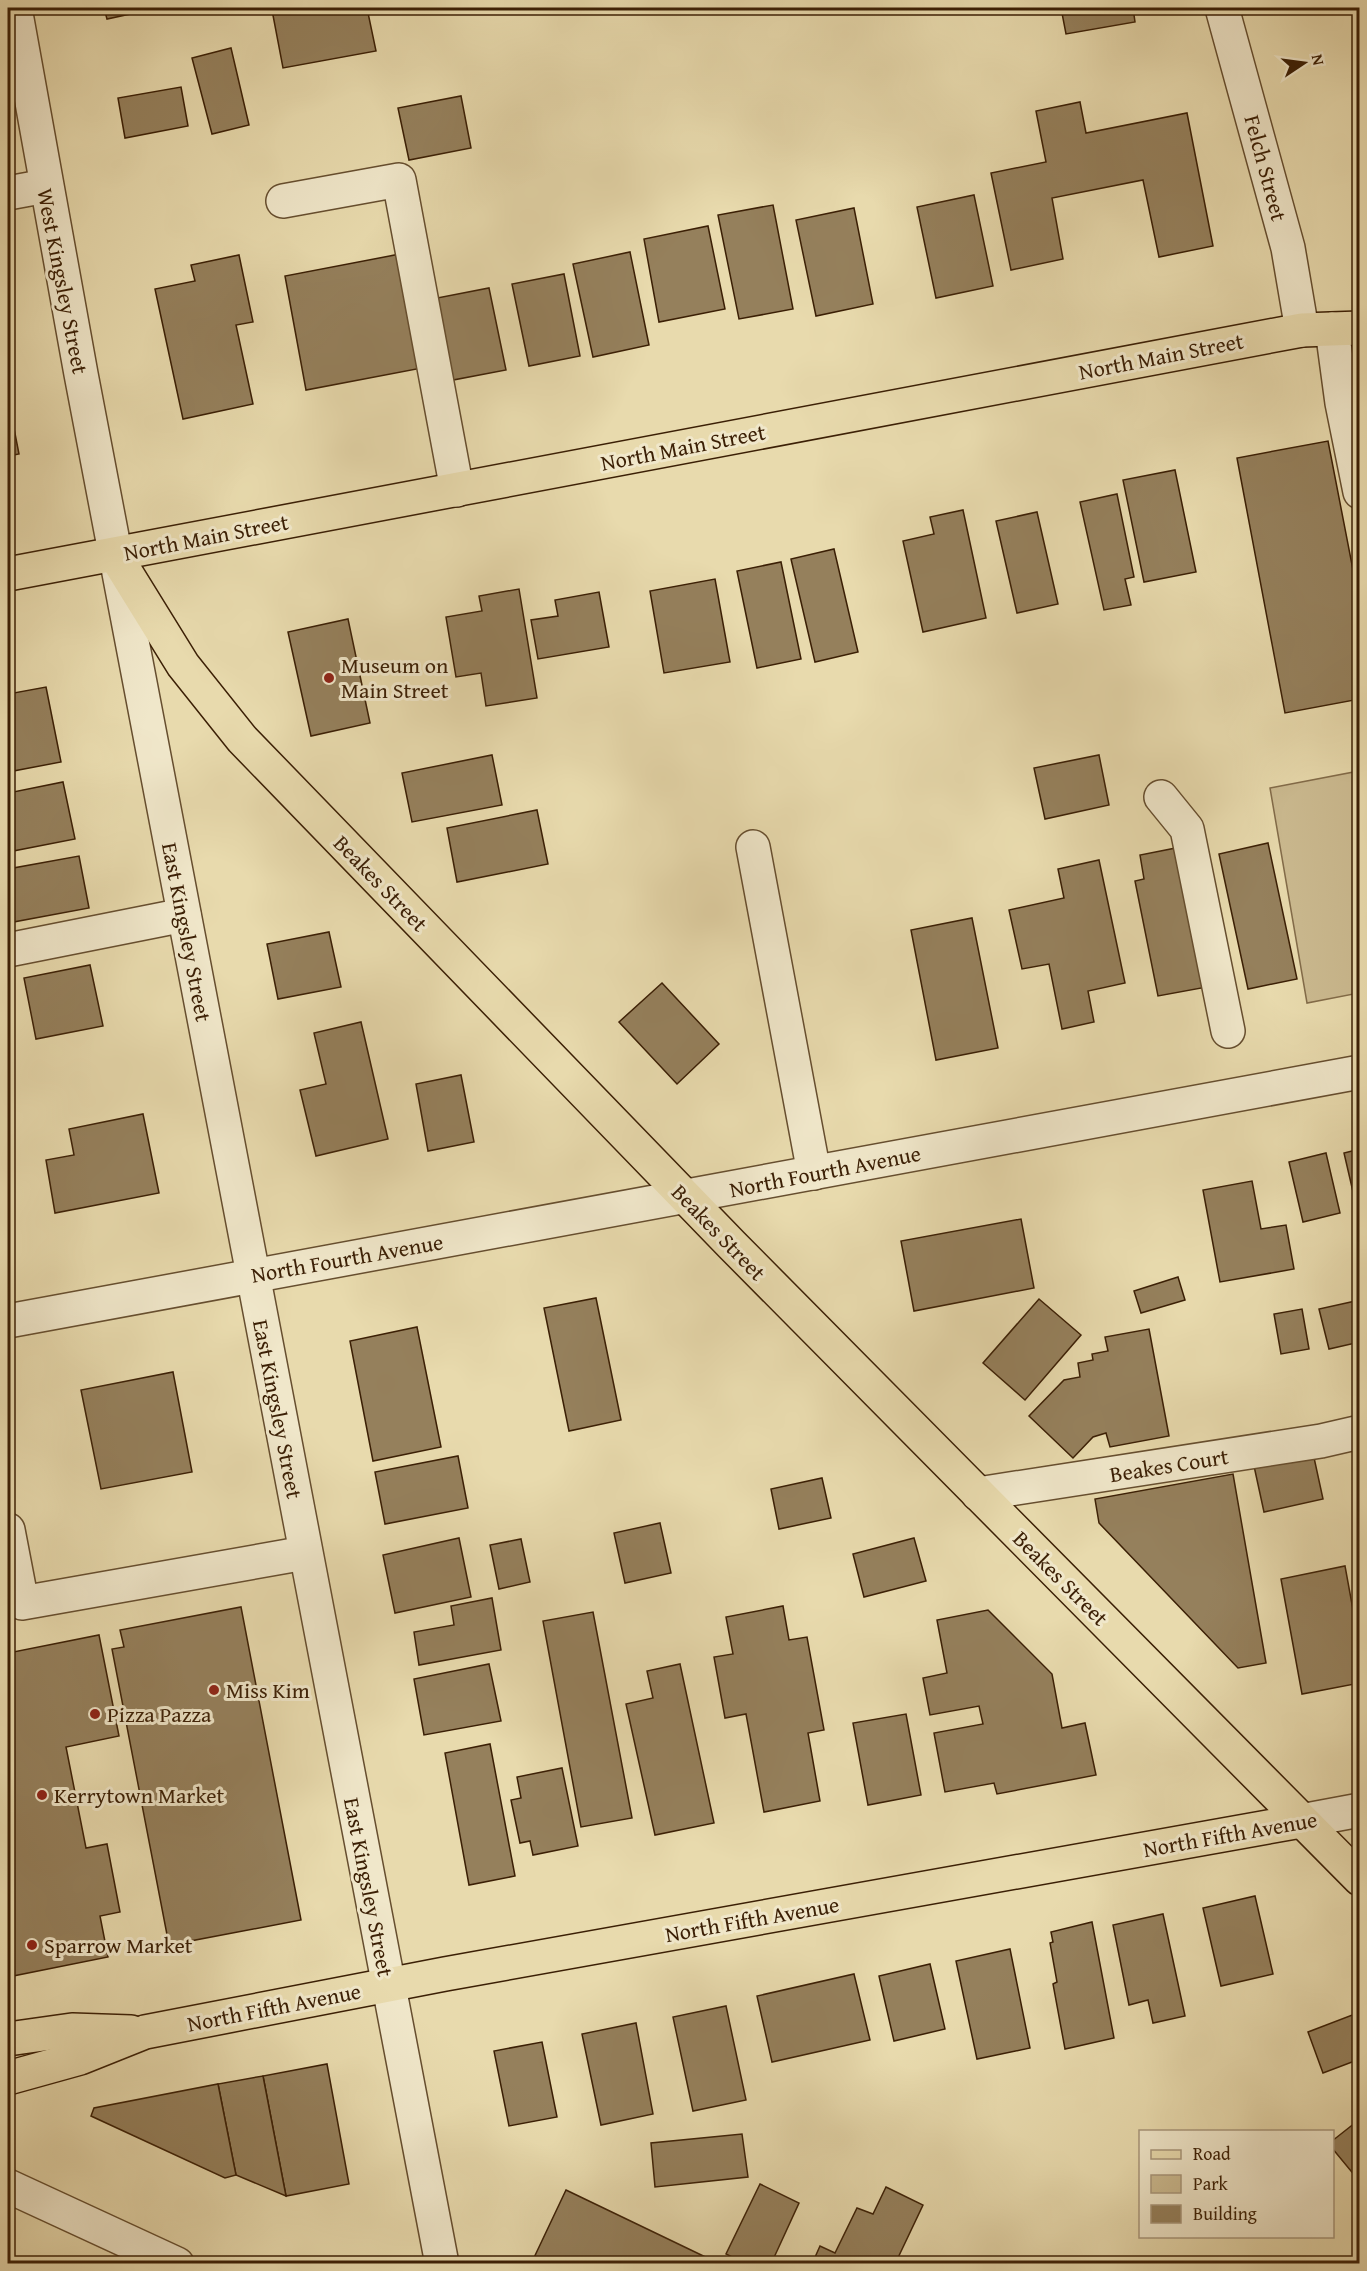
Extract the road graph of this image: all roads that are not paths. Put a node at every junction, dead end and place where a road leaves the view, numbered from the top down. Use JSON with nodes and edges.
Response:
{"nodes":[{"id":1,"x":15,"y":8,"type":"edge"},
{"id":2,"x":1222,"y":8,"type":"edge"},
{"id":3,"x":45,"y":186,"type":"junction"},
{"id":4,"x":8,"y":193,"type":"edge"},
{"id":5,"x":283,"y":201,"type":"dead end"},
{"id":6,"x":1331,"y":329,"type":"edge"},
{"id":7,"x":457,"y":490,"type":"junction"},
{"id":8,"x":1359,"y":492,"type":"edge"},
{"id":9,"x":115,"y":555,"type":"junction"},
{"id":10,"x":8,"y":574,"type":"edge"},
{"id":11,"x":1161,"y":797,"type":"dead end"},
{"id":12,"x":753,"y":847,"type":"dead end"},
{"id":13,"x":184,"y":915,"type":"junction"},
{"id":14,"x":8,"y":950,"type":"edge"},
{"id":15,"x":1228,"y":1031,"type":"dead end"},
{"id":16,"x":1359,"y":1072,"type":"edge"},
{"id":17,"x":814,"y":1173,"type":"junction"},
{"id":18,"x":685,"y":1197,"type":"junction"},
{"id":19,"x":252,"y":1275,"type":"junction"},
{"id":20,"x":8,"y":1321,"type":"edge"},
{"id":21,"x":1359,"y":1432,"type":"edge"},
{"id":22,"x":978,"y":1494,"type":"junction"},
{"id":23,"x":8,"y":1530,"type":"edge"},
{"id":24,"x":305,"y":1553,"type":"junction"},
{"id":25,"x":1359,"y":1810,"type":"edge"},
{"id":26,"x":1301,"y":1821,"type":"junction"},
{"id":27,"x":1359,"y":1879,"type":"edge"},
{"id":28,"x":387,"y":1985,"type":"junction"},
{"id":29,"x":145,"y":2032,"type":"junction"},
{"id":30,"x":8,"y":2038,"type":"edge"},
{"id":31,"x":8,"y":2078,"type":"edge"},
{"id":32,"x":8,"y":2186,"type":"edge"},
{"id":33,"x":177,"y":2264,"type":"edge"},
{"id":34,"x":442,"y":2264,"type":"edge"}],
"edges":[{"from":1,"to":3,"type":"street","name":"West Kingsley Street"},
{"from":2,"to":6,"type":"street","name":"Felch Street"},
{"from":3,"to":4,"type":"street"},
{"from":3,"to":9,"type":"street","name":"West Kingsley Street"},
{"from":5,"to":7,"type":"street"},
{"from":6,"to":7,"type":"main road","name":"North Main Street"},
{"from":6,"to":8,"type":"street","name":"Felch Street"},
{"from":7,"to":9,"type":"main road","name":"North Main Street"},
{"from":9,"to":10,"type":"main road","name":"North Main Street"},
{"from":9,"to":13,"type":"street","name":"East Kingsley Street"},
{"from":9,"to":18,"type":"main road","name":"Beakes Street"},
{"from":11,"to":15,"type":"street"},
{"from":12,"to":17,"type":"street"},
{"from":13,"to":14,"type":"street"},
{"from":13,"to":19,"type":"street","name":"East Kingsley Street"},
{"from":16,"to":17,"type":"street","name":"North Fourth Avenue"},
{"from":17,"to":18,"type":"street","name":"North Fourth Avenue"},
{"from":18,"to":19,"type":"street","name":"North Fourth Avenue"},
{"from":18,"to":22,"type":"main road","name":"Beakes Street"},
{"from":19,"to":20,"type":"street","name":"North Fourth Avenue"},
{"from":19,"to":24,"type":"street","name":"East Kingsley Street"},
{"from":21,"to":22,"type":"street","name":"Beakes Court"},
{"from":22,"to":26,"type":"main road","name":"Beakes Street"},
{"from":23,"to":24,"type":"street"},
{"from":24,"to":28,"type":"street","name":"East Kingsley Street"},
{"from":25,"to":26,"type":"street","name":"North Fifth Avenue"},
{"from":26,"to":27,"type":"main road","name":"Beakes Street"},
{"from":26,"to":28,"type":"main road","name":"North Fifth Avenue"},
{"from":28,"to":29,"type":"main road","name":"North Fifth Avenue"},
{"from":28,"to":34,"type":"street","name":"East Kingsley Street"},
{"from":29,"to":30,"type":"main road","name":"North Fifth Avenue"},
{"from":29,"to":31,"type":"main road","name":"North Fifth Avenue"},
{"from":32,"to":33,"type":"street"}]}
